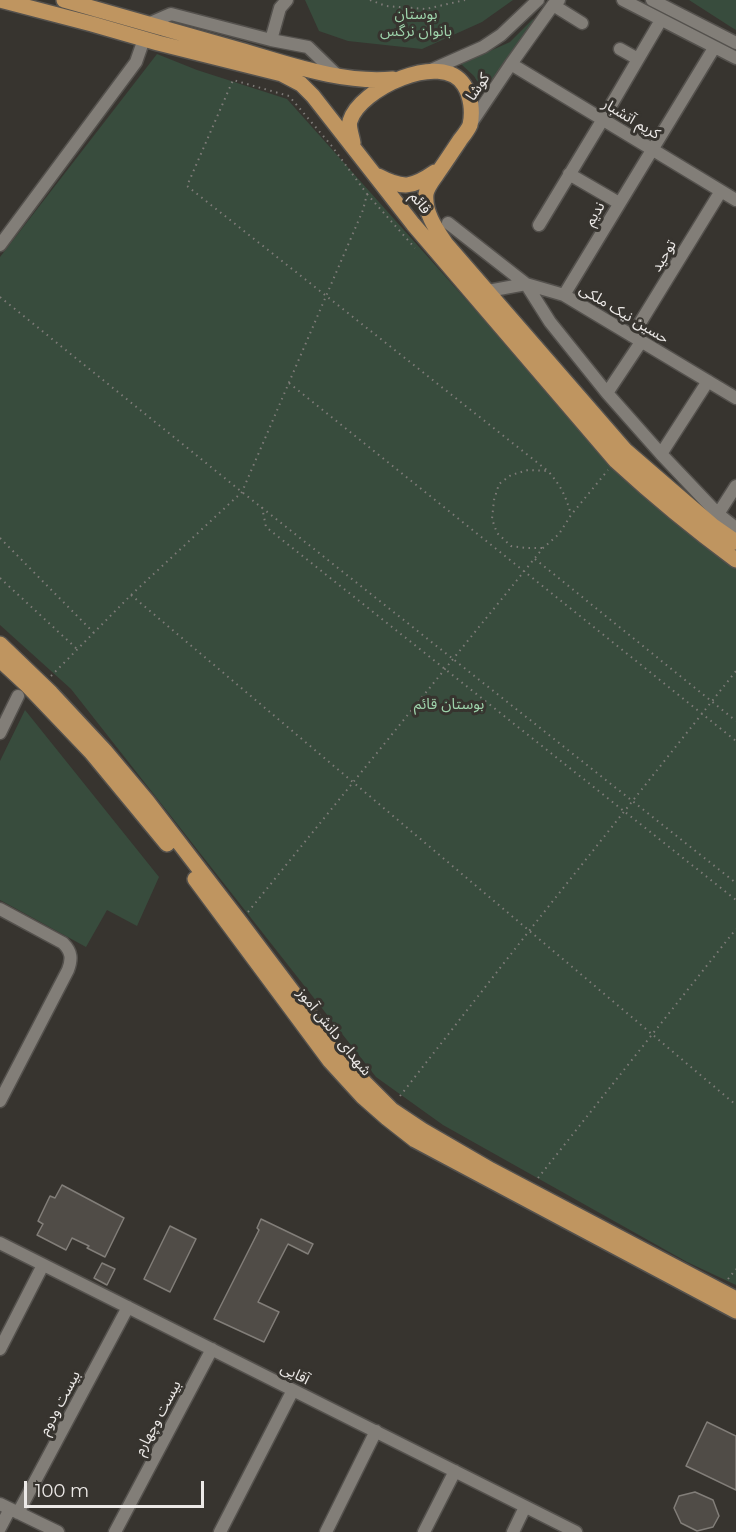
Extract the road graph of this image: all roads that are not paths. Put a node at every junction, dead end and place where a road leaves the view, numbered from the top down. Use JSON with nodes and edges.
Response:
{"nodes":[{"id":1,"x":0,"y":0,"type":"edge"},
{"id":2,"x":64,"y":0,"type":"edge"},
{"id":3,"x":287,"y":0,"type":"edge"},
{"id":4,"x":538,"y":0,"type":"edge"},
{"id":5,"x":623,"y":0,"type":"edge"},
{"id":6,"x":652,"y":0,"type":"edge"},
{"id":7,"x":556,"y":3,"type":"edge"},
{"id":8,"x":661,"y":20,"type":"junction"},
{"id":9,"x":582,"y":23,"type":"dead end"},
{"id":10,"x":148,"y":24,"type":"junction"},
{"id":11,"x":144,"y":39,"type":"junction"},
{"id":12,"x":272,"y":40,"type":"junction"},
{"id":13,"x":736,"y":43,"type":"edge"},
{"id":14,"x":714,"y":48,"type":"junction"},
{"id":15,"x":620,"y":49,"type":"dead end"},
{"id":16,"x":736,"y":58,"type":"edge"},
{"id":17,"x":638,"y":59,"type":"junction"},
{"id":18,"x":511,"y":64,"type":"junction"},
{"id":19,"x":431,"y":70,"type":"junction"},
{"id":20,"x":339,"y":76,"type":"junction"},
{"id":21,"x":405,"y":78,"type":"junction"},
{"id":22,"x":603,"y":119,"type":"junction"},
{"id":23,"x":470,"y":126,"type":"junction"},
{"id":24,"x":354,"y":148,"type":"junction"},
{"id":25,"x":652,"y":149,"type":"junction"},
{"id":26,"x":440,"y":169,"type":"junction"},
{"id":27,"x":569,"y":174,"type":"junction"},
{"id":28,"x":376,"y":175,"type":"junction"},
{"id":29,"x":721,"y":191,"type":"junction"},
{"id":30,"x":736,"y":200,"type":"edge"},
{"id":31,"x":619,"y":203,"type":"junction"},
{"id":32,"x":448,"y":223,"type":"dead end"},
{"id":33,"x":539,"y":225,"type":"dead end"},
{"id":34,"x":0,"y":245,"type":"edge"},
{"id":35,"x":526,"y":284,"type":"junction"},
{"id":36,"x":488,"y":291,"type":"junction"},
{"id":37,"x":564,"y":296,"type":"junction"},
{"id":38,"x":637,"y":339,"type":"junction"},
{"id":39,"x":708,"y":381,"type":"junction"},
{"id":40,"x":607,"y":393,"type":"junction"},
{"id":41,"x":736,"y":398,"type":"edge"},
{"id":42,"x":661,"y":454,"type":"junction"},
{"id":43,"x":736,"y":486,"type":"edge"},
{"id":44,"x":718,"y":514,"type":"junction"},
{"id":45,"x":736,"y":528,"type":"edge"},
{"id":46,"x":736,"y":542,"type":"edge"},
{"id":47,"x":736,"y":560,"type":"edge"},
{"id":48,"x":0,"y":644,"type":"edge"},
{"id":49,"x":0,"y":660,"type":"edge"},
{"id":50,"x":18,"y":696,"type":"dead end"},
{"id":51,"x":0,"y":733,"type":"edge"},
{"id":52,"x":0,"y":909,"type":"edge"},
{"id":53,"x":0,"y":1101,"type":"edge"},
{"id":54,"x":0,"y":1244,"type":"edge"},
{"id":55,"x":43,"y":1265,"type":"junction"},
{"id":56,"x":736,"y":1299,"type":"edge"},
{"id":57,"x":128,"y":1307,"type":"junction"},
{"id":58,"x":736,"y":1311,"type":"edge"},
{"id":59,"x":0,"y":1349,"type":"edge"},
{"id":60,"x":212,"y":1349,"type":"junction"},
{"id":61,"x":293,"y":1390,"type":"junction"},
{"id":62,"x":376,"y":1431,"type":"junction"},
{"id":63,"x":455,"y":1471,"type":"junction"},
{"id":64,"x":525,"y":1507,"type":"junction"},
{"id":65,"x":10,"y":1508,"type":"edge"},
{"id":66,"x":0,"y":1528,"type":"edge"},
{"id":67,"x":58,"y":1532,"type":"edge"},
{"id":68,"x":115,"y":1532,"type":"edge"},
{"id":69,"x":220,"y":1532,"type":"edge"},
{"id":70,"x":326,"y":1532,"type":"edge"},
{"id":71,"x":424,"y":1532,"type":"edge"},
{"id":72,"x":513,"y":1532,"type":"edge"},
{"id":73,"x":576,"y":1532,"type":"edge"}],
"edges":[{"from":1,"to":11,"type":"main road","name":"قائم"},
{"from":2,"to":10,"type":"main road"},
{"from":3,"to":12,"type":"street"},
{"from":4,"to":19,"type":"street"},
{"from":5,"to":8,"type":"street"},
{"from":6,"to":13,"type":"street"},
{"from":7,"to":9,"type":"street"},
{"from":7,"to":18,"type":"street","name":"کوشا"},
{"from":8,"to":14,"type":"street"},
{"from":8,"to":17,"type":"street"},
{"from":10,"to":11,"type":"main road"},
{"from":10,"to":12,"type":"street"},
{"from":10,"to":20,"type":"main road"},
{"from":11,"to":24,"type":"main road","name":"قائم"},
{"from":11,"to":34,"type":"street"},
{"from":12,"to":20,"type":"street"},
{"from":14,"to":16,"type":"street"},
{"from":14,"to":25,"type":"street","name":"ندیم"},
{"from":15,"to":17,"type":"street"},
{"from":17,"to":22,"type":"street"},
{"from":18,"to":22,"type":"street","name":"کریم آتشبار"},
{"from":18,"to":23,"type":"street","name":"کوشا"},
{"from":19,"to":21,"type":"main road"},
{"from":19,"to":23,"type":"main road"},
{"from":20,"to":21,"type":"main road"},
{"from":21,"to":24,"type":"main road"},
{"from":22,"to":25,"type":"street","name":"کریم آتشبار"},
{"from":22,"to":27,"type":"street"},
{"from":23,"to":26,"type":"main road"},
{"from":24,"to":28,"type":"main road","name":"قائم"},
{"from":25,"to":29,"type":"street","name":"کریم آتشبار"},
{"from":25,"to":31,"type":"street","name":"ندیم"},
{"from":26,"to":28,"type":"main road"},
{"from":26,"to":36,"type":"main road","name":"قائم"},
{"from":27,"to":31,"type":"street"},
{"from":27,"to":33,"type":"street"},
{"from":28,"to":47,"type":"main road","name":"قائم"},
{"from":29,"to":30,"type":"street","name":"کریم آتشبار"},
{"from":29,"to":38,"type":"street","name":"توحید"},
{"from":31,"to":37,"type":"street","name":"ندیم"},
{"from":32,"to":35,"type":"street"},
{"from":35,"to":36,"type":"street","name":"حسین نیک ملکی"},
{"from":35,"to":37,"type":"street","name":"حسین نیک ملکی"},
{"from":35,"to":40,"type":"street"},
{"from":36,"to":46,"type":"main road","name":"قائم"},
{"from":37,"to":38,"type":"street","name":"حسین نیک ملکی"},
{"from":38,"to":39,"type":"street","name":"حسین نیک ملکی"},
{"from":38,"to":40,"type":"street","name":"توحید"},
{"from":39,"to":41,"type":"street","name":"حسین نیک ملکی"},
{"from":39,"to":42,"type":"street"},
{"from":40,"to":42,"type":"street"},
{"from":42,"to":44,"type":"street"},
{"from":43,"to":44,"type":"street"},
{"from":44,"to":45,"type":"street"},
{"from":48,"to":56,"type":"main road"},
{"from":49,"to":58,"type":"main road","name":"شهدای دانش آموز"},
{"from":50,"to":51,"type":"street"},
{"from":52,"to":53,"type":"street"},
{"from":54,"to":55,"type":"street","name":"آقایی"},
{"from":55,"to":57,"type":"street","name":"آقایی"},
{"from":55,"to":59,"type":"street"},
{"from":57,"to":60,"type":"street","name":"آقایی"},
{"from":57,"to":65,"type":"street","name":"بیست ودوم"},
{"from":60,"to":61,"type":"street","name":"آقایی"},
{"from":60,"to":68,"type":"street","name":"بیست وچهارم"},
{"from":61,"to":62,"type":"street","name":"آقایی"},
{"from":61,"to":69,"type":"street"},
{"from":62,"to":63,"type":"street","name":"آقایی"},
{"from":62,"to":70,"type":"street"},
{"from":63,"to":64,"type":"street","name":"آقایی"},
{"from":63,"to":71,"type":"street"},
{"from":64,"to":72,"type":"street"},
{"from":64,"to":73,"type":"street","name":"آقایی"},
{"from":65,"to":66,"type":"street","name":"بیست ودوم"},
{"from":65,"to":67,"type":"street"}]}
